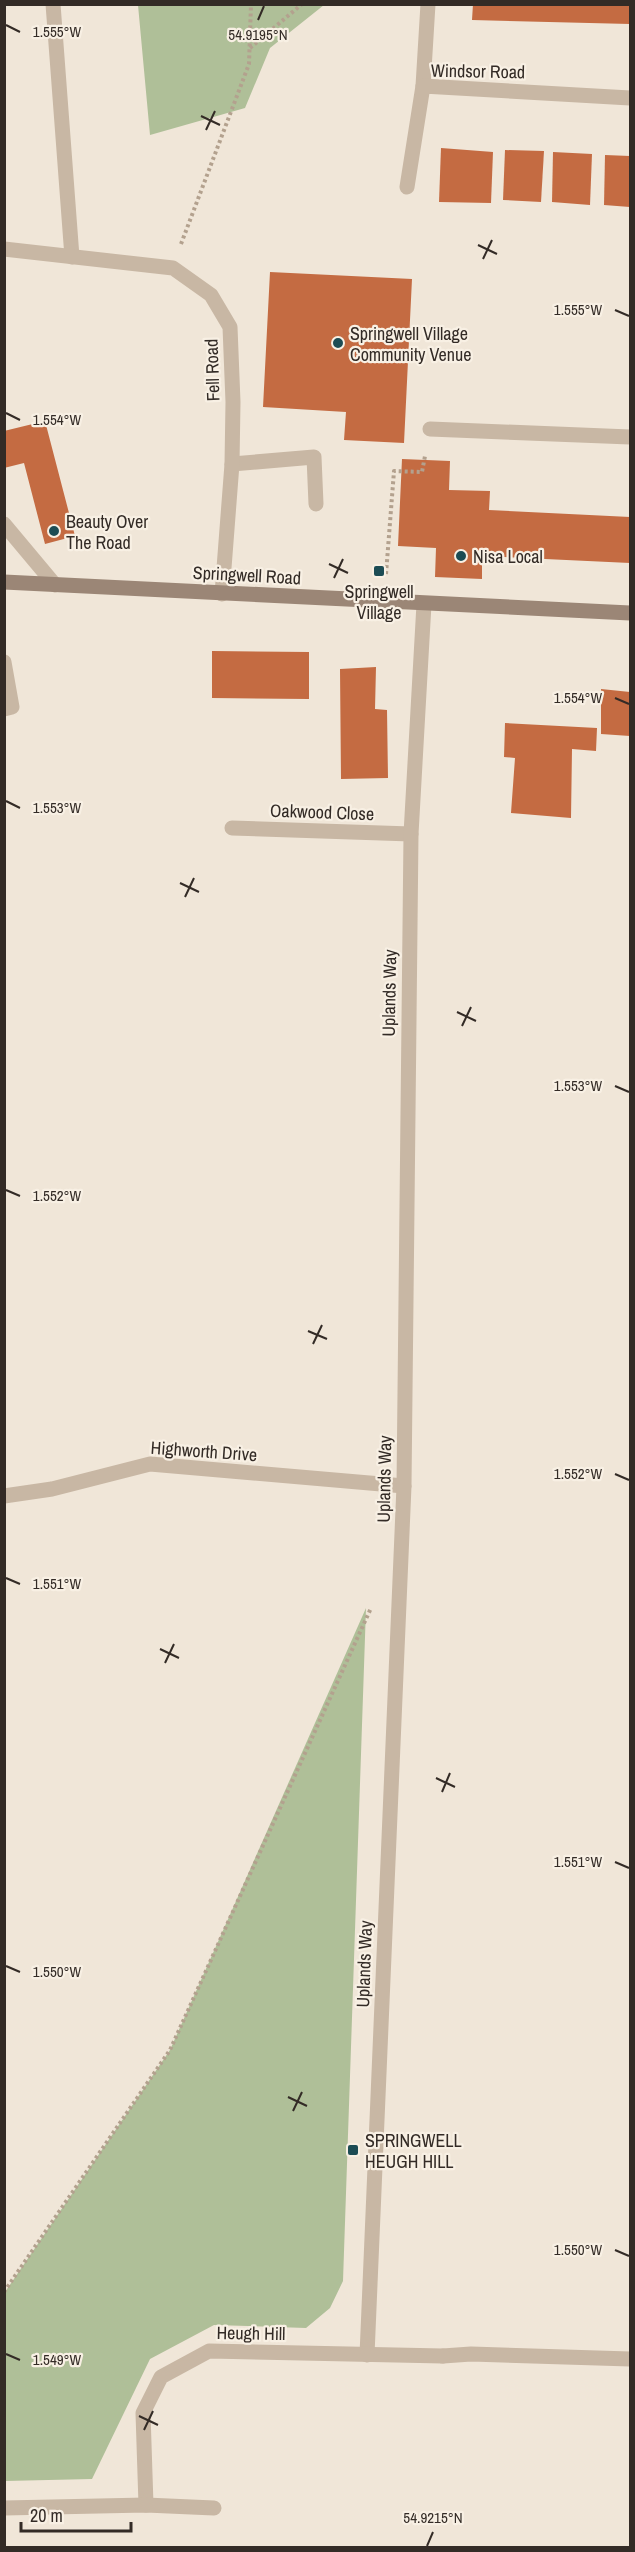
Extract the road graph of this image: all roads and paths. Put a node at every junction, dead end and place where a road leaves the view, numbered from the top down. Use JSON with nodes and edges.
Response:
{"nodes":[{"id":1,"x":53,"y":4,"type":"edge"},
{"id":2,"x":251,"y":4,"type":"edge"},
{"id":3,"x":302,"y":4,"type":"edge"},
{"id":4,"x":428,"y":4,"type":"edge"},
{"id":5,"x":250,"y":48,"type":"junction"},
{"id":6,"x":423,"y":86,"type":"junction"},
{"id":7,"x":630,"y":98,"type":"edge"},
{"id":8,"x":407,"y":187,"type":"dead end"},
{"id":9,"x":4,"y":249,"type":"edge"},
{"id":10,"x":72,"y":257,"type":"junction"},
{"id":11,"x":173,"y":268,"type":"junction"},
{"id":12,"x":430,"y":429,"type":"joint"},
{"id":13,"x":630,"y":437,"type":"edge"},
{"id":14,"x":232,"y":464,"type":"junction"},
{"id":15,"x":316,"y":504,"type":"dead end"},
{"id":16,"x":4,"y":524,"type":"edge"},
{"id":17,"x":4,"y":582,"type":"edge"},
{"id":18,"x":55,"y":585,"type":"junction"},
{"id":19,"x":222,"y":594,"type":"junction"},
{"id":20,"x":384,"y":602,"type":"junction"},
{"id":21,"x":424,"y":604,"type":"junction"},
{"id":22,"x":630,"y":613,"type":"edge"},
{"id":23,"x":4,"y":662,"type":"edge"},
{"id":24,"x":4,"y":709,"type":"edge"},
{"id":25,"x":232,"y":828,"type":"dead end"},
{"id":26,"x":411,"y":834,"type":"junction"},
{"id":27,"x":404,"y":1486,"type":"junction"},
{"id":28,"x":4,"y":1496,"type":"edge"},
{"id":29,"x":372,"y":1607,"type":"dead end"},
{"id":30,"x":4,"y":2292,"type":"edge"},
{"id":31,"x":367,"y":2355,"type":"junction"},
{"id":32,"x":630,"y":2359,"type":"edge"},
{"id":33,"x":146,"y":2505,"type":"junction"},
{"id":34,"x":4,"y":2508,"type":"edge"},
{"id":35,"x":214,"y":2508,"type":"dead end"}],
"edges":[{"from":1,"to":10,"type":"street"},
{"from":2,"to":5,"type":"path"},
{"from":3,"to":5,"type":"path"},
{"from":4,"to":6,"type":"street"},
{"from":5,"to":11,"type":"path"},
{"from":6,"to":7,"type":"street","name":"Windsor Road"},
{"from":6,"to":8,"type":"street","name":"Windsor Road"},
{"from":9,"to":10,"type":"street","name":"Fell Road"},
{"from":10,"to":11,"type":"street","name":"Fell Road"},
{"from":11,"to":14,"type":"street","name":"Fell Road"},
{"from":12,"to":13,"type":"street"},
{"from":12,"to":20,"type":"path"},
{"from":14,"to":15,"type":"street"},
{"from":14,"to":19,"type":"street","name":"Fell Road"},
{"from":16,"to":18,"type":"street"},
{"from":17,"to":18,"type":"main road","name":"Springwell Road"},
{"from":18,"to":19,"type":"main road","name":"Springwell Road"},
{"from":19,"to":20,"type":"main road","name":"Springwell Road"},
{"from":20,"to":21,"type":"main road","name":"Springwell Road"},
{"from":21,"to":22,"type":"main road","name":"Springwell Road"},
{"from":21,"to":26,"type":"street","name":"Uplands Way"},
{"from":23,"to":24,"type":"street"},
{"from":25,"to":26,"type":"street","name":"Oakwood Close"},
{"from":26,"to":27,"type":"street","name":"Uplands Way"},
{"from":27,"to":28,"type":"street","name":"Highworth Drive"},
{"from":27,"to":31,"type":"street","name":"Uplands Way"},
{"from":29,"to":30,"type":"path"},
{"from":31,"to":32,"type":"street","name":"Heugh Hill"},
{"from":31,"to":33,"type":"street","name":"Heugh Hill"},
{"from":33,"to":34,"type":"street"},
{"from":33,"to":35,"type":"street"}]}
